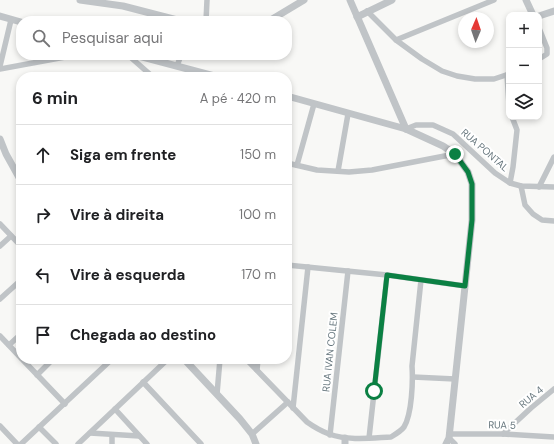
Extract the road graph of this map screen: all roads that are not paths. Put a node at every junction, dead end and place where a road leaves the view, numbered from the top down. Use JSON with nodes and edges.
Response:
{"nodes":[{"id":1,"x":80,"y":0,"type":"edge"},
{"id":2,"x":207,"y":0,"type":"edge"},
{"id":3,"x":304,"y":0,"type":"edge"},
{"id":4,"x":350,"y":0,"type":"edge"},
{"id":5,"x":392,"y":0,"type":"edge"},
{"id":6,"x":494,"y":0,"type":"edge"},
{"id":7,"x":526,"y":0,"type":"edge"},
{"id":8,"x":111,"y":2,"type":"edge"},
{"id":9,"x":367,"y":11,"type":"junction"},
{"id":10,"x":554,"y":11,"type":"edge"},
{"id":11,"x":532,"y":12,"type":"edge"},
{"id":12,"x":542,"y":15,"type":"edge"},
{"id":13,"x":0,"y":16,"type":"edge"},
{"id":14,"x":162,"y":16,"type":"edge"},
{"id":15,"x":206,"y":16,"type":"edge"},
{"id":16,"x":277,"y":16,"type":"edge"},
{"id":17,"x":356,"y":17,"type":"junction"},
{"id":18,"x":11,"y":20,"type":"junction"},
{"id":19,"x":16,"y":21,"type":"edge"},
{"id":20,"x":542,"y":36,"type":"edge"},
{"id":21,"x":396,"y":40,"type":"junction"},
{"id":22,"x":542,"y":57,"type":"edge"},
{"id":23,"x":49,"y":60,"type":"edge"},
{"id":24,"x":134,"y":60,"type":"edge"},
{"id":25,"x":154,"y":60,"type":"edge"},
{"id":26,"x":179,"y":60,"type":"edge"},
{"id":27,"x":0,"y":66,"type":"edge"},
{"id":28,"x":177,"y":66,"type":"junction"},
{"id":29,"x":0,"y":69,"type":"edge"},
{"id":30,"x":147,"y":72,"type":"edge"},
{"id":31,"x":199,"y":72,"type":"edge"},
{"id":32,"x":506,"y":75,"type":"edge"},
{"id":33,"x":292,"y":97,"type":"edge"},
{"id":34,"x":314,"y":104,"type":"junction"},
{"id":35,"x":348,"y":114,"type":"junction"},
{"id":36,"x":513,"y":120,"type":"edge"},
{"id":37,"x":406,"y":129,"type":"junction"},
{"id":38,"x":0,"y":139,"type":"edge"},
{"id":39,"x":455,"y":154,"type":"junction"},
{"id":40,"x":554,"y":157,"type":"edge"},
{"id":41,"x":292,"y":164,"type":"edge"},
{"id":42,"x":297,"y":165,"type":"junction"},
{"id":43,"x":338,"y":171,"type":"junction"},
{"id":44,"x":16,"y":172,"type":"edge"},
{"id":45,"x":510,"y":183,"type":"junction"},
{"id":46,"x":522,"y":186,"type":"junction"},
{"id":47,"x":539,"y":187,"type":"junction"},
{"id":48,"x":554,"y":187,"type":"edge"},
{"id":49,"x":554,"y":221,"type":"edge"},
{"id":50,"x":0,"y":224,"type":"edge"},
{"id":51,"x":11,"y":236,"type":"junction"},
{"id":52,"x":16,"y":241,"type":"edge"},
{"id":53,"x":0,"y":246,"type":"edge"},
{"id":54,"x":292,"y":265,"type":"edge"},
{"id":55,"x":308,"y":267,"type":"junction"},
{"id":56,"x":348,"y":272,"type":"junction"},
{"id":57,"x":387,"y":275,"type":"junction"},
{"id":58,"x":421,"y":280,"type":"junction"},
{"id":59,"x":16,"y":285,"type":"edge"},
{"id":60,"x":465,"y":286,"type":"junction"},
{"id":61,"x":0,"y":299,"type":"edge"},
{"id":62,"x":0,"y":336,"type":"edge"},
{"id":63,"x":16,"y":339,"type":"edge"},
{"id":64,"x":9,"y":345,"type":"junction"},
{"id":65,"x":16,"y":352,"type":"edge"},
{"id":66,"x":27,"y":364,"type":"edge"},
{"id":67,"x":48,"y":364,"type":"edge"},
{"id":68,"x":107,"y":364,"type":"edge"},
{"id":69,"x":163,"y":364,"type":"edge"},
{"id":70,"x":189,"y":364,"type":"edge"},
{"id":71,"x":220,"y":364,"type":"edge"},
{"id":72,"x":251,"y":364,"type":"edge"},
{"id":73,"x":258,"y":364,"type":"edge"},
{"id":74,"x":257,"y":370,"type":"junction"},
{"id":75,"x":37,"y":375,"type":"junction"},
{"id":76,"x":413,"y":377,"type":"junction"},
{"id":77,"x":455,"y":378,"type":"junction"},
{"id":78,"x":143,"y":382,"type":"junction"},
{"id":79,"x":554,"y":389,"type":"edge"},
{"id":80,"x":217,"y":394,"type":"junction"},
{"id":81,"x":288,"y":402,"type":"junction"},
{"id":82,"x":65,"y":404,"type":"junction"},
{"id":83,"x":293,"y":408,"type":"junction"},
{"id":84,"x":115,"y":409,"type":"junction"},
{"id":85,"x":0,"y":426,"type":"edge"},
{"id":86,"x":39,"y":427,"type":"junction"},
{"id":87,"x":90,"y":433,"type":"junction"},
{"id":88,"x":252,"y":434,"type":"junction"},
{"id":89,"x":330,"y":434,"type":"junction"},
{"id":90,"x":502,"y":434,"type":"junction"},
{"id":91,"x":112,"y":435,"type":"junction"},
{"id":92,"x":139,"y":436,"type":"junction"},
{"id":93,"x":554,"y":437,"type":"edge"},
{"id":94,"x":369,"y":438,"type":"junction"},
{"id":95,"x":448,"y":439,"type":"edge"},
{"id":96,"x":345,"y":441,"type":"edge"},
{"id":97,"x":17,"y":444,"type":"edge"},
{"id":98,"x":21,"y":444,"type":"edge"},
{"id":99,"x":56,"y":444,"type":"edge"},
{"id":100,"x":78,"y":444,"type":"edge"},
{"id":101,"x":112,"y":444,"type":"edge"},
{"id":102,"x":147,"y":444,"type":"edge"},
{"id":103,"x":201,"y":444,"type":"edge"},
{"id":104,"x":256,"y":444,"type":"edge"},
{"id":105,"x":455,"y":444,"type":"edge"}],
"edges":[{"from":1,"to":8,"type":"street"},
{"from":2,"to":15,"type":"street"},
{"from":3,"to":16,"type":"street"},
{"from":4,"to":17,"type":"street"},
{"from":5,"to":9,"type":"street"},
{"from":6,"to":21,"type":"street"},
{"from":7,"to":11,"type":"street"},
{"from":8,"to":14,"type":"street"},
{"from":9,"to":17,"type":"street"},
{"from":9,"to":21,"type":"street"},
{"from":10,"to":12,"type":"street"},
{"from":13,"to":18,"type":"street"},
{"from":17,"to":37,"type":"street"},
{"from":18,"to":19,"type":"street"},
{"from":18,"to":27,"type":"street"},
{"from":20,"to":22,"type":"street"},
{"from":21,"to":32,"type":"street"},
{"from":23,"to":29,"type":"street"},
{"from":24,"to":30,"type":"street"},
{"from":25,"to":28,"type":"street"},
{"from":26,"to":28,"type":"street"},
{"from":28,"to":31,"type":"street"},
{"from":33,"to":34,"type":"street"},
{"from":34,"to":35,"type":"street"},
{"from":34,"to":42,"type":"street"},
{"from":35,"to":37,"type":"street"},
{"from":35,"to":43,"type":"street"},
{"from":36,"to":45,"type":"street"},
{"from":37,"to":39,"type":"street"},
{"from":37,"to":45,"type":"street","name":"RUA PONTAL"},
{"from":38,"to":44,"type":"street"},
{"from":39,"to":43,"type":"street"},
{"from":39,"to":60,"type":"street"},
{"from":40,"to":47,"type":"street"},
{"from":41,"to":42,"type":"street"},
{"from":42,"to":43,"type":"street"},
{"from":45,"to":46,"type":"street","name":"RUA PONTAL"},
{"from":46,"to":47,"type":"street","name":"RUA PONTAL"},
{"from":46,"to":49,"type":"street"},
{"from":47,"to":48,"type":"street","name":"RUA PONTAL"},
{"from":50,"to":51,"type":"street"},
{"from":51,"to":52,"type":"street"},
{"from":51,"to":53,"type":"street"},
{"from":54,"to":55,"type":"street"},
{"from":55,"to":56,"type":"street"},
{"from":55,"to":83,"type":"street"},
{"from":56,"to":57,"type":"street"},
{"from":56,"to":89,"type":"street","name":"RUA IVAN COLEM"},
{"from":57,"to":58,"type":"street"},
{"from":57,"to":94,"type":"street"},
{"from":58,"to":60,"type":"street"},
{"from":58,"to":76,"type":"street"},
{"from":59,"to":61,"type":"street"},
{"from":60,"to":77,"type":"street"},
{"from":62,"to":64,"type":"street"},
{"from":63,"to":64,"type":"street"},
{"from":64,"to":65,"type":"street"},
{"from":66,"to":75,"type":"street"},
{"from":67,"to":75,"type":"street"},
{"from":68,"to":82,"type":"street"},
{"from":69,"to":78,"type":"street"},
{"from":70,"to":80,"type":"street"},
{"from":71,"to":80,"type":"street"},
{"from":72,"to":74,"type":"street"},
{"from":73,"to":74,"type":"street"},
{"from":74,"to":81,"type":"street"},
{"from":75,"to":82,"type":"street"},
{"from":76,"to":77,"type":"street"},
{"from":76,"to":94,"type":"street"},
{"from":77,"to":95,"type":"street"},
{"from":78,"to":84,"type":"street"},
{"from":78,"to":103,"type":"street"},
{"from":79,"to":90,"type":"street","name":"RUA 4"},
{"from":80,"to":88,"type":"street"},
{"from":81,"to":83,"type":"street"},
{"from":81,"to":88,"type":"street"},
{"from":82,"to":86,"type":"street"},
{"from":83,"to":89,"type":"street"},
{"from":84,"to":87,"type":"street"},
{"from":84,"to":92,"type":"street"},
{"from":85,"to":97,"type":"street"},
{"from":86,"to":98,"type":"street"},
{"from":86,"to":99,"type":"street"},
{"from":87,"to":91,"type":"street"},
{"from":87,"to":100,"type":"street"},
{"from":88,"to":104,"type":"street"},
{"from":89,"to":96,"type":"street"},
{"from":90,"to":93,"type":"street","name":"RUA 5"},
{"from":90,"to":95,"type":"street","name":"RUA 5"},
{"from":91,"to":92,"type":"street"},
{"from":91,"to":101,"type":"street"},
{"from":92,"to":102,"type":"street"},
{"from":94,"to":96,"type":"street"},
{"from":95,"to":105,"type":"street"}]}
